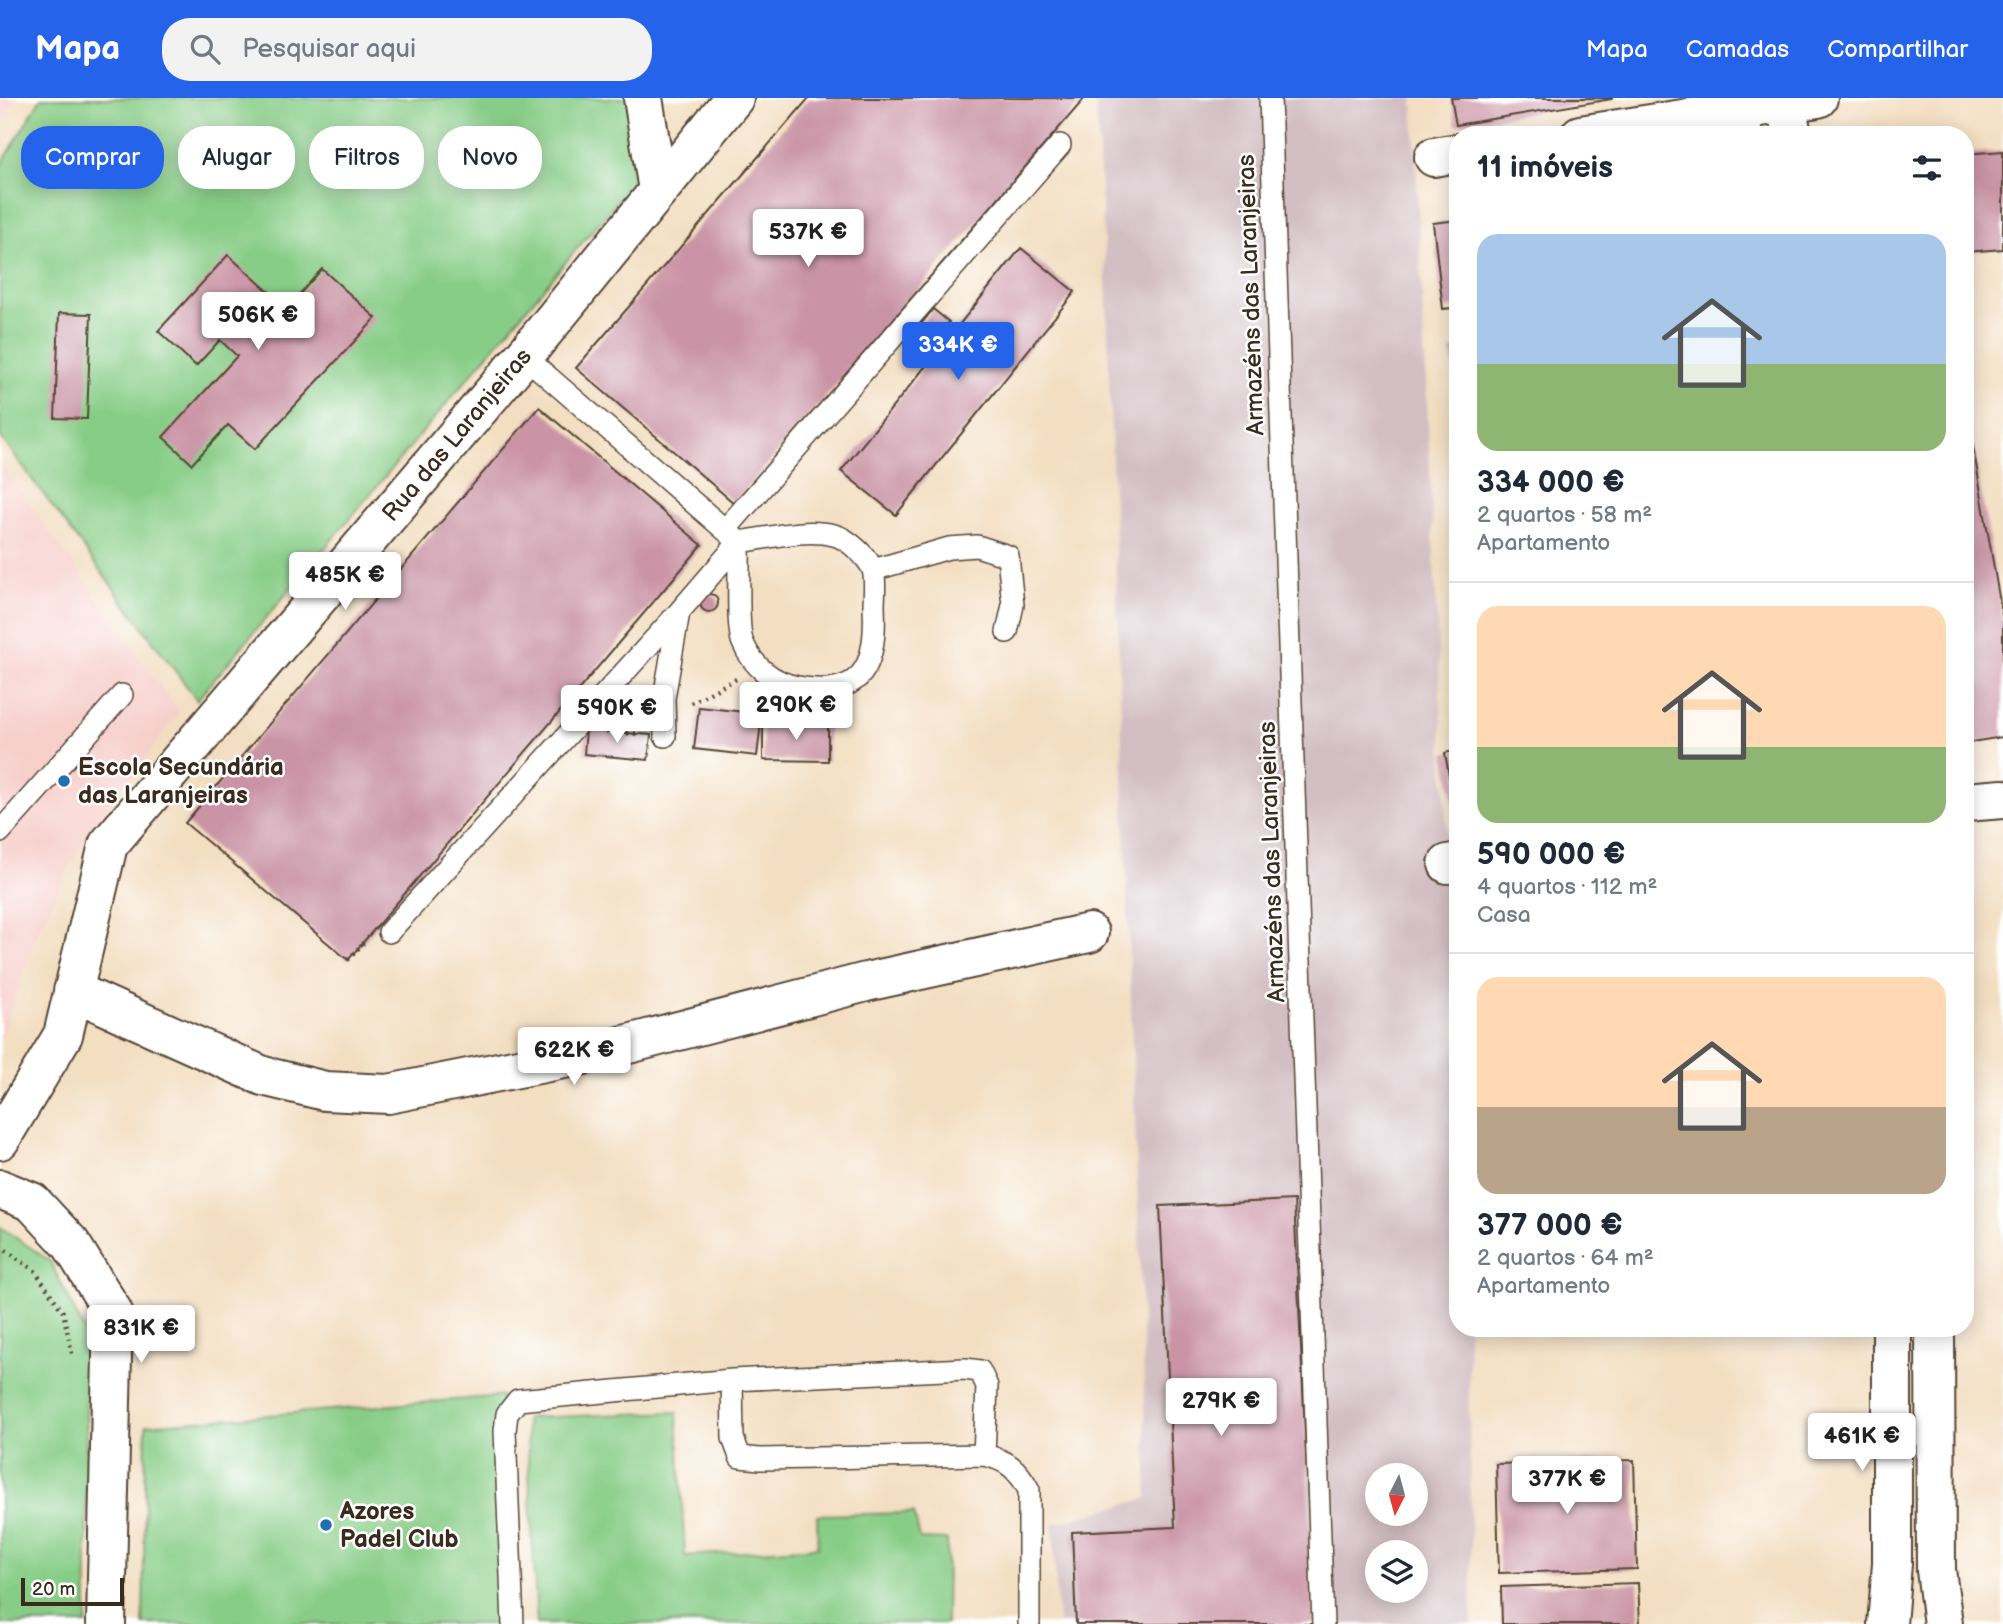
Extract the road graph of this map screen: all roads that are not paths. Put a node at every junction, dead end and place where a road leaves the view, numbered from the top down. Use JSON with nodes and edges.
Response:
{"nodes":[{"id":1,"x":643,"y":98,"type":"edge"},
{"id":2,"x":734,"y":98,"type":"edge"},
{"id":3,"x":1270,"y":98,"type":"edge"},
{"id":4,"x":1796,"y":108,"type":"edge"},
{"id":5,"x":1739,"y":115,"type":"edge"},
{"id":6,"x":1652,"y":126,"type":"edge"},
{"id":7,"x":1060,"y":145,"type":"dead end"},
{"id":8,"x":658,"y":190,"type":"junction"},
{"id":9,"x":524,"y":356,"type":"junction"},
{"id":10,"x":732,"y":536,"type":"junction"},
{"id":11,"x":873,"y":570,"type":"junction"},
{"id":12,"x":679,"y":612,"type":"junction"},
{"id":13,"x":1007,"y":632,"type":"dead end"},
{"id":14,"x":122,"y":695,"type":"dead end"},
{"id":15,"x":665,"y":727,"type":"road end"},
{"id":16,"x":2003,"y":799,"type":"edge"},
{"id":17,"x":1974,"y":801,"type":"edge"},
{"id":18,"x":0,"y":832,"type":"edge"},
{"id":19,"x":388,"y":932,"type":"dead end"},
{"id":20,"x":1089,"y":933,"type":"dead end"},
{"id":21,"x":73,"y":992,"type":"junction"},
{"id":22,"x":0,"y":1140,"type":"edge"},
{"id":23,"x":0,"y":1189,"type":"edge"},
{"id":24,"x":1892,"y":1337,"type":"edge"},
{"id":25,"x":1935,"y":1337,"type":"edge"},
{"id":26,"x":732,"y":1380,"type":"junction"},
{"id":27,"x":984,"y":1455,"type":"junction"},
{"id":28,"x":106,"y":1624,"type":"edge"},
{"id":29,"x":513,"y":1624,"type":"edge"},
{"id":30,"x":1029,"y":1624,"type":"edge"},
{"id":31,"x":1323,"y":1624,"type":"edge"},
{"id":32,"x":1887,"y":1624,"type":"edge"},
{"id":33,"x":1943,"y":1624,"type":"edge"}],
"edges":[{"from":1,"to":8,"type":"street"},
{"from":2,"to":8,"type":"street","name":"Rua das Laranjeiras"},
{"from":3,"to":31,"type":"lane","name":"Armazéns das Laranjeiras"},
{"from":4,"to":5,"type":"street"},
{"from":5,"to":6,"type":"street"},
{"from":7,"to":10,"type":"lane"},
{"from":8,"to":9,"type":"street","name":"Rua das Laranjeiras"},
{"from":9,"to":10,"type":"lane"},
{"from":9,"to":21,"type":"street","name":"Rua das Laranjeiras"},
{"from":10,"to":11,"type":"lane"},
{"from":10,"to":11,"type":"lane"},
{"from":10,"to":12,"type":"lane"},
{"from":11,"to":13,"type":"lane"},
{"from":12,"to":15,"type":"lane"},
{"from":12,"to":19,"type":"lane"},
{"from":14,"to":18,"type":"lane"},
{"from":16,"to":17,"type":"street"},
{"from":20,"to":21,"type":"street"},
{"from":21,"to":22,"type":"street","name":"Rua das Laranjeiras"},
{"from":23,"to":28,"type":"street"},
{"from":24,"to":32,"type":"street"},
{"from":25,"to":33,"type":"street"},
{"from":26,"to":27,"type":"lane"},
{"from":26,"to":27,"type":"lane"},
{"from":26,"to":29,"type":"lane"},
{"from":27,"to":30,"type":"lane"}]}
